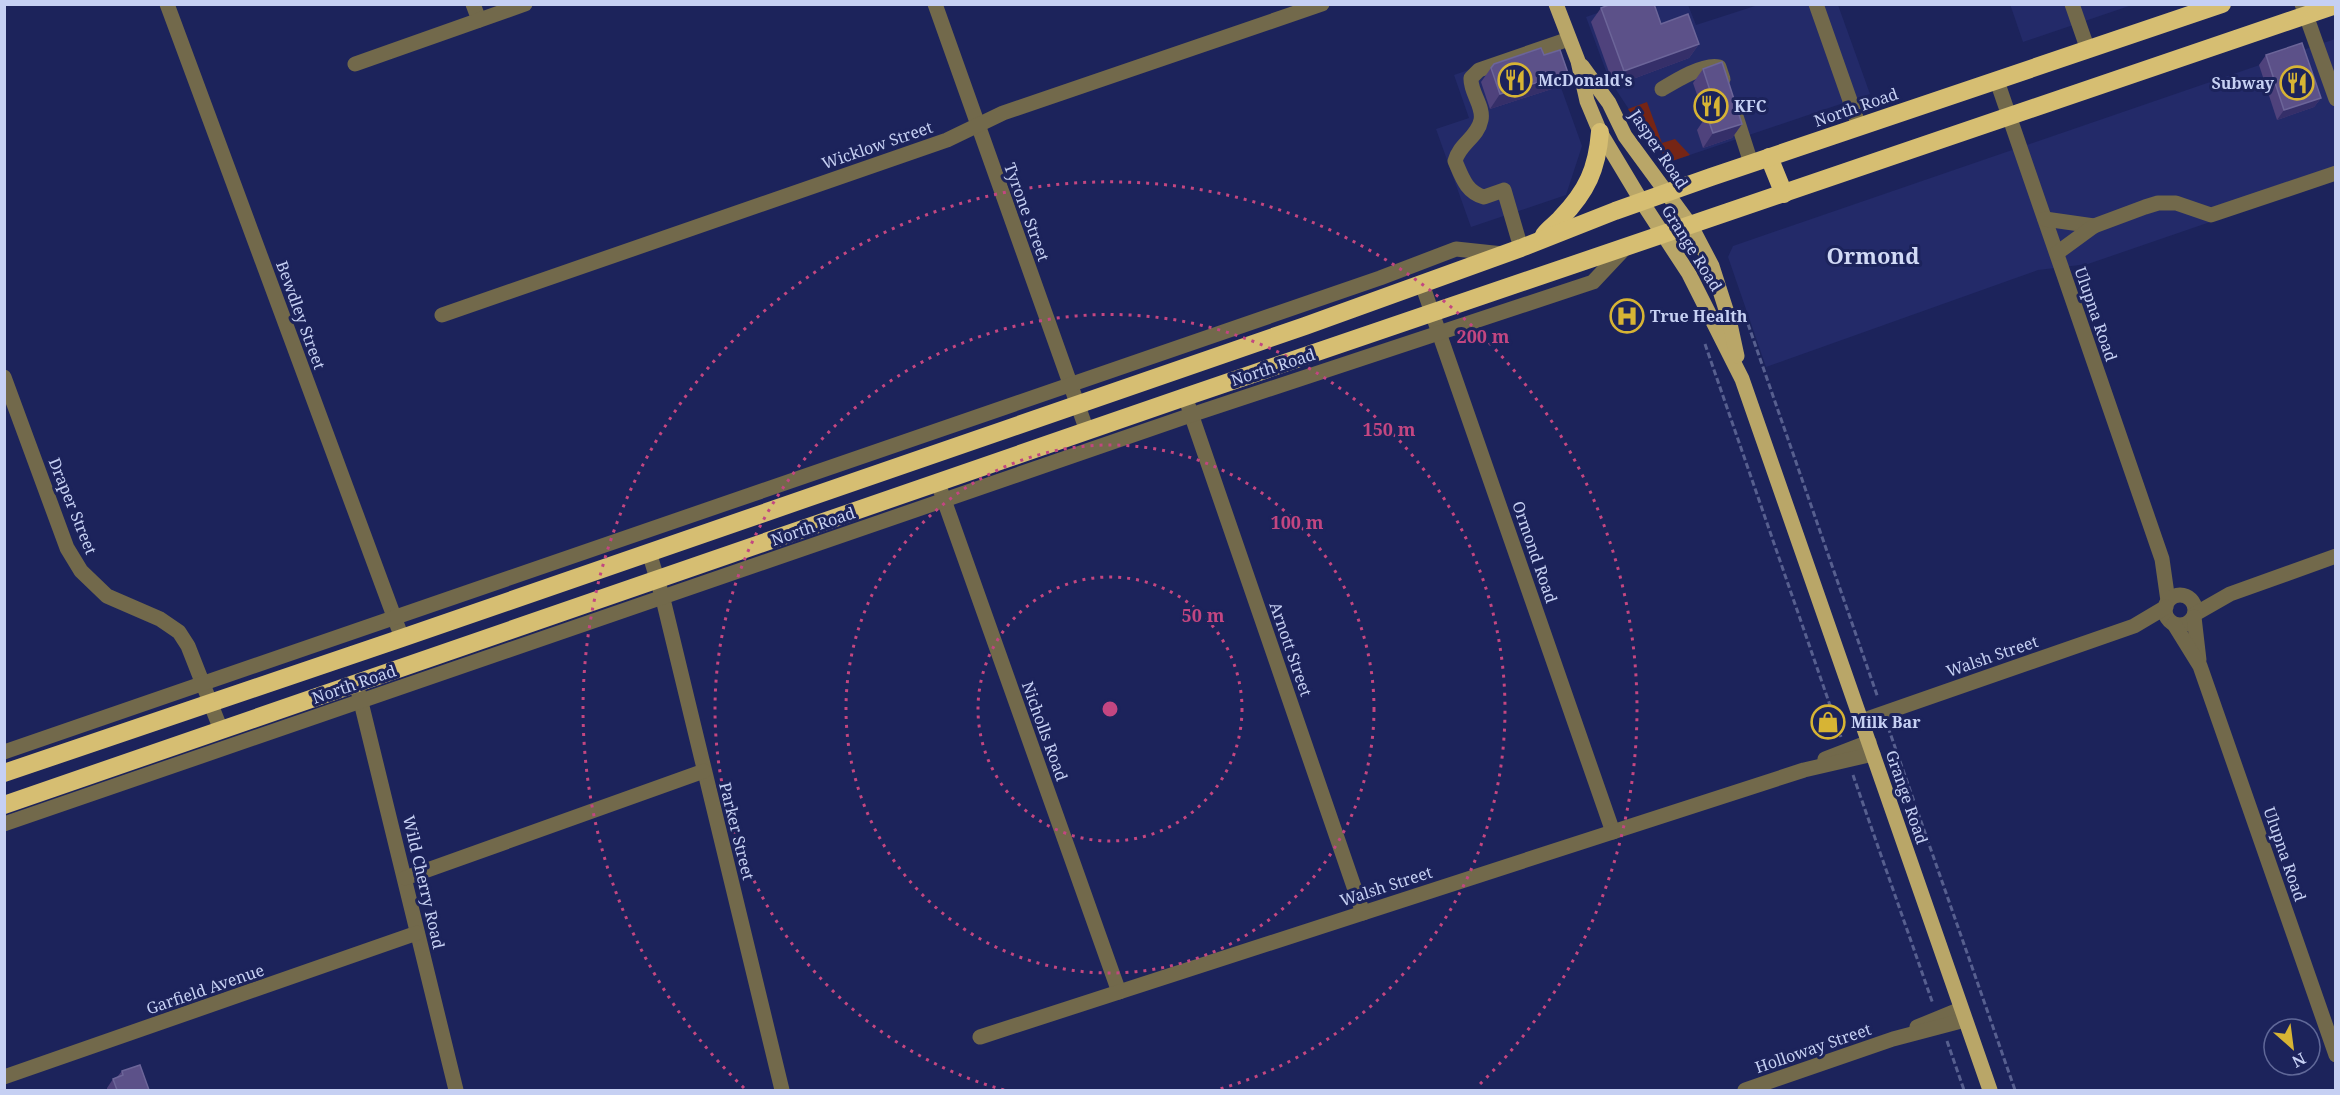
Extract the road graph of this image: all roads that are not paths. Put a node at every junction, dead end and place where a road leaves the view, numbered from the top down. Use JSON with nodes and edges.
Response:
{"nodes":[{"id":1,"x":167,"y":4,"type":"edge"},
{"id":2,"x":473,"y":4,"type":"edge"},
{"id":3,"x":525,"y":4,"type":"edge"},
{"id":4,"x":935,"y":4,"type":"edge"},
{"id":5,"x":1322,"y":4,"type":"edge"},
{"id":6,"x":1556,"y":4,"type":"edge"},
{"id":7,"x":1816,"y":4,"type":"edge"},
{"id":8,"x":2072,"y":4,"type":"edge"},
{"id":9,"x":2222,"y":4,"type":"edge"},
{"id":10,"x":2336,"y":5,"type":"edge"},
{"id":11,"x":2304,"y":10,"type":"edge"},
{"id":12,"x":479,"y":20,"type":"junction"},
{"id":13,"x":1569,"y":39,"type":"junction"},
{"id":14,"x":2088,"y":50,"type":"junction"},
{"id":15,"x":1578,"y":61,"type":"junction"},
{"id":16,"x":355,"y":64,"type":"dead end"},
{"id":17,"x":1997,"y":81,"type":"junction"},
{"id":18,"x":1662,"y":89,"type":"dead end"},
{"id":19,"x":2336,"y":99,"type":"edge"},
{"id":20,"x":2009,"y":117,"type":"junction"},
{"id":21,"x":977,"y":125,"type":"junction"},
{"id":22,"x":1859,"y":126,"type":"junction"},
{"id":23,"x":1600,"y":132,"type":"junction"},
{"id":24,"x":1769,"y":157,"type":"junction"},
{"id":25,"x":1751,"y":163,"type":"junction"},
{"id":26,"x":2336,"y":173,"type":"edge"},
{"id":27,"x":1667,"y":193,"type":"junction"},
{"id":28,"x":1784,"y":194,"type":"junction"},
{"id":29,"x":1642,"y":202,"type":"junction"},
{"id":30,"x":2045,"y":219,"type":"junction"},
{"id":31,"x":1691,"y":226,"type":"junction"},
{"id":32,"x":2094,"y":226,"type":"junction"},
{"id":33,"x":1664,"y":235,"type":"junction"},
{"id":34,"x":1543,"y":240,"type":"junction"},
{"id":35,"x":1624,"y":249,"type":"junction"},
{"id":36,"x":1513,"y":251,"type":"junction"},
{"id":37,"x":2057,"y":253,"type":"junction"},
{"id":38,"x":1422,"y":284,"type":"junction"},
{"id":39,"x":1433,"y":313,"type":"junction"},
{"id":40,"x":442,"y":315,"type":"dead end"},
{"id":41,"x":1439,"y":332,"type":"junction"},
{"id":42,"x":4,"y":377,"type":"edge"},
{"id":43,"x":1742,"y":379,"type":"junction"},
{"id":44,"x":1070,"y":385,"type":"junction"},
{"id":45,"x":1185,"y":397,"type":"junction"},
{"id":46,"x":1077,"y":404,"type":"junction"},
{"id":47,"x":1191,"y":415,"type":"junction"},
{"id":48,"x":1087,"y":431,"type":"junction"},
{"id":49,"x":938,"y":483,"type":"junction"},
{"id":50,"x":944,"y":501,"type":"junction"},
{"id":51,"x":649,"y":552,"type":"junction"},
{"id":52,"x":2336,"y":556,"type":"edge"},
{"id":53,"x":2162,"y":558,"type":"junction"},
{"id":54,"x":658,"y":580,"type":"junction"},
{"id":55,"x":663,"y":599,"type":"junction"},
{"id":56,"x":2167,"y":604,"type":"junction"},
{"id":57,"x":2191,"y":606,"type":"junction"},
{"id":58,"x":394,"y":618,"type":"junction"},
{"id":59,"x":2173,"y":623,"type":"junction"},
{"id":60,"x":2134,"y":626,"type":"junction"},
{"id":61,"x":402,"y":638,"type":"junction"},
{"id":62,"x":2200,"y":666,"type":"junction"},
{"id":63,"x":357,"y":682,"type":"junction"},
{"id":64,"x":203,"y":685,"type":"junction"},
{"id":65,"x":360,"y":702,"type":"junction"},
{"id":66,"x":211,"y":703,"type":"junction"},
{"id":67,"x":1862,"y":721,"type":"junction"},
{"id":68,"x":221,"y":730,"type":"junction"},
{"id":69,"x":1871,"y":748,"type":"junction"},
{"id":70,"x":4,"y":753,"type":"edge"},
{"id":71,"x":704,"y":771,"type":"junction"},
{"id":72,"x":4,"y":773,"type":"edge"},
{"id":73,"x":4,"y":805,"type":"edge"},
{"id":74,"x":4,"y":824,"type":"edge"},
{"id":75,"x":1613,"y":832,"type":"junction"},
{"id":76,"x":405,"y":878,"type":"junction"},
{"id":77,"x":1363,"y":913,"type":"junction"},
{"id":78,"x":417,"y":933,"type":"junction"},
{"id":79,"x":1119,"y":992,"type":"junction"},
{"id":80,"x":1963,"y":1014,"type":"junction"},
{"id":81,"x":980,"y":1037,"type":"dead end"},
{"id":82,"x":2336,"y":1055,"type":"edge"},
{"id":83,"x":4,"y":1077,"type":"edge"},
{"id":84,"x":456,"y":1090,"type":"edge"},
{"id":85,"x":782,"y":1090,"type":"edge"},
{"id":86,"x":1745,"y":1090,"type":"edge"},
{"id":87,"x":1990,"y":1090,"type":"edge"}],
"edges":[{"from":1,"to":58,"type":"street","name":"Bewdley Street"},
{"from":2,"to":12,"type":"street"},
{"from":3,"to":12,"type":"street"},
{"from":4,"to":21,"type":"street","name":"Tyrone Street"},
{"from":5,"to":21,"type":"street","name":"Wicklow Street"},
{"from":6,"to":13,"type":"main road","name":"Jasper Road"},
{"from":7,"to":22,"type":"street"},
{"from":8,"to":14,"type":"street"},
{"from":9,"to":14,"type":"highway","name":"North Road"},
{"from":10,"to":11,"type":"highway","name":"North Road"},
{"from":11,"to":19,"type":"street"},
{"from":11,"to":20,"type":"highway","name":"North Road"},
{"from":12,"to":16,"type":"street"},
{"from":13,"to":15,"type":"main road","name":"Jasper Road"},
{"from":13,"to":36,"type":"street"},
{"from":14,"to":17,"type":"highway","name":"North Road"},
{"from":15,"to":23,"type":"main road","name":"Jasper Road"},
{"from":15,"to":27,"type":"main road","name":"Jasper Road"},
{"from":17,"to":20,"type":"street","name":"Ulupna Road"},
{"from":17,"to":22,"type":"highway","name":"North Road"},
{"from":18,"to":25,"type":"street"},
{"from":20,"to":28,"type":"highway","name":"North Road"},
{"from":20,"to":30,"type":"street","name":"Ulupna Road"},
{"from":21,"to":40,"type":"street","name":"Wicklow Street"},
{"from":21,"to":44,"type":"street","name":"Tyrone Street"},
{"from":22,"to":24,"type":"highway","name":"North Road"},
{"from":23,"to":29,"type":"main road","name":"Jasper Road"},
{"from":23,"to":34,"type":"highway"},
{"from":24,"to":25,"type":"highway","name":"North Road"},
{"from":24,"to":28,"type":"highway"},
{"from":25,"to":27,"type":"highway","name":"North Road"},
{"from":26,"to":32,"type":"street"},
{"from":27,"to":29,"type":"highway","name":"North Road"},
{"from":27,"to":31,"type":"main road","name":"Jasper Road"},
{"from":28,"to":31,"type":"highway","name":"North Road"},
{"from":29,"to":33,"type":"main road","name":"Grange Road"},
{"from":29,"to":34,"type":"highway","name":"North Road"},
{"from":30,"to":32,"type":"street"},
{"from":30,"to":37,"type":"street","name":"Ulupna Road"},
{"from":31,"to":33,"type":"highway","name":"North Road"},
{"from":31,"to":43,"type":"main road","name":"Grange Road"},
{"from":32,"to":37,"type":"street"},
{"from":33,"to":35,"type":"highway","name":"North Road"},
{"from":33,"to":43,"type":"main road","name":"Grange Road"},
{"from":34,"to":36,"type":"highway","name":"North Road"},
{"from":35,"to":39,"type":"highway","name":"North Road"},
{"from":35,"to":41,"type":"street","name":"North Road"},
{"from":36,"to":38,"type":"highway","name":"North Road"},
{"from":36,"to":44,"type":"street","name":"North Road"},
{"from":37,"to":53,"type":"street","name":"Ulupna Road"},
{"from":38,"to":39,"type":"street","name":"Ormond Road"},
{"from":38,"to":46,"type":"highway","name":"North Road"},
{"from":39,"to":41,"type":"street","name":"Ormond Road"},
{"from":39,"to":45,"type":"highway","name":"North Road"},
{"from":41,"to":47,"type":"street","name":"North Road"},
{"from":41,"to":75,"type":"street","name":"Ormond Road"},
{"from":42,"to":64,"type":"street","name":"Draper Street"},
{"from":43,"to":67,"type":"main road","name":"Grange Road"},
{"from":44,"to":46,"type":"street","name":"Tyrone Street"},
{"from":44,"to":58,"type":"street","name":"North Road"},
{"from":45,"to":47,"type":"street","name":"Arnott Street"},
{"from":45,"to":48,"type":"highway","name":"North Road"},
{"from":46,"to":48,"type":"street","name":"Tyrone Street"},
{"from":46,"to":51,"type":"highway","name":"North Road"},
{"from":47,"to":50,"type":"street","name":"North Road"},
{"from":47,"to":77,"type":"street","name":"Arnott Street"},
{"from":48,"to":49,"type":"highway","name":"North Road"},
{"from":49,"to":50,"type":"street","name":"Nicholls Road"},
{"from":49,"to":54,"type":"highway","name":"North Road"},
{"from":50,"to":55,"type":"street","name":"North Road"},
{"from":50,"to":79,"type":"street","name":"Nicholls Road"},
{"from":51,"to":54,"type":"street","name":"Parker Street"},
{"from":51,"to":61,"type":"highway","name":"North Road"},
{"from":52,"to":57,"type":"street"},
{"from":53,"to":56,"type":"street","name":"Ulupna Road"},
{"from":53,"to":57,"type":"street","name":"Ulupna Road"},
{"from":54,"to":55,"type":"street","name":"Parker Street"},
{"from":54,"to":63,"type":"highway","name":"North Road"},
{"from":55,"to":65,"type":"street","name":"North Road"},
{"from":55,"to":71,"type":"street","name":"Parker Street"},
{"from":56,"to":57,"type":"street"},
{"from":56,"to":59,"type":"street"},
{"from":56,"to":60,"type":"street","name":"Walsh Street"},
{"from":57,"to":59,"type":"street"},
{"from":57,"to":62,"type":"street","name":"Ulupna Road"},
{"from":58,"to":61,"type":"street","name":"Bewdley Street"},
{"from":58,"to":64,"type":"street","name":"North Road"},
{"from":59,"to":60,"type":"street","name":"Walsh Street"},
{"from":59,"to":62,"type":"street","name":"Ulupna Road"},
{"from":60,"to":67,"type":"street","name":"Walsh Street"},
{"from":61,"to":66,"type":"highway","name":"North Road"},
{"from":62,"to":82,"type":"street","name":"Ulupna Road"},
{"from":63,"to":65,"type":"street","name":"Wild Cherry Road"},
{"from":63,"to":68,"type":"highway","name":"North Road"},
{"from":64,"to":66,"type":"street","name":"Draper Street"},
{"from":64,"to":70,"type":"street","name":"North Road"},
{"from":65,"to":74,"type":"street","name":"North Road"},
{"from":65,"to":76,"type":"street","name":"Wild Cherry Road"},
{"from":66,"to":68,"type":"street","name":"Draper Street"},
{"from":66,"to":72,"type":"highway","name":"North Road"},
{"from":67,"to":69,"type":"main road","name":"Grange Road"},
{"from":68,"to":73,"type":"highway","name":"North Road"},
{"from":69,"to":75,"type":"street","name":"Walsh Street"},
{"from":69,"to":80,"type":"main road","name":"Grange Road"},
{"from":71,"to":76,"type":"street"},
{"from":71,"to":85,"type":"street","name":"Parker Street"},
{"from":75,"to":77,"type":"street","name":"Walsh Street"},
{"from":76,"to":78,"type":"street","name":"Wild Cherry Road"},
{"from":77,"to":79,"type":"street","name":"Walsh Street"},
{"from":78,"to":83,"type":"street","name":"Garfield Avenue"},
{"from":78,"to":84,"type":"street","name":"Wild Cherry Road"},
{"from":79,"to":81,"type":"street","name":"Walsh Street"},
{"from":80,"to":86,"type":"street","name":"Holloway Street"},
{"from":80,"to":87,"type":"main road","name":"Grange Road"}]}
